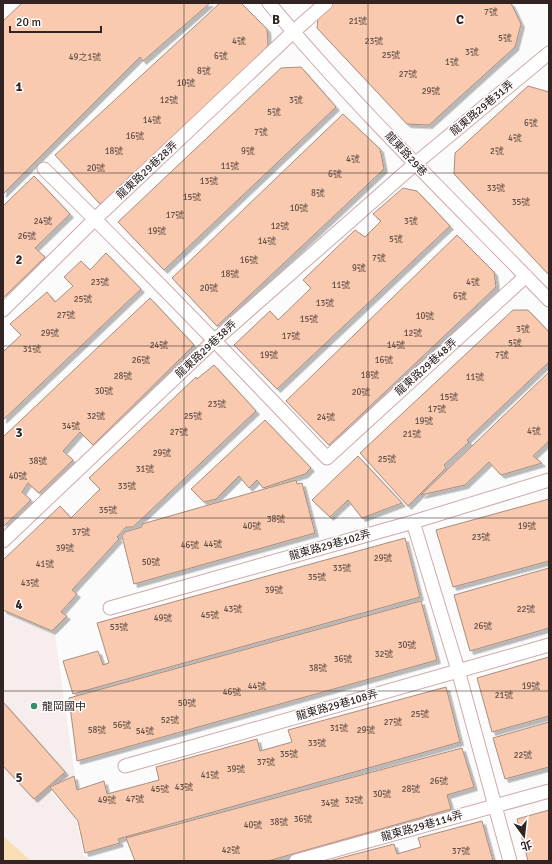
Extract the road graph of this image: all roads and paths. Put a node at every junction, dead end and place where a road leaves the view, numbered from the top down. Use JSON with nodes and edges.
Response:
{"nodes":[{"id":1,"x":269,"y":3,"type":"edge"},
{"id":2,"x":326,"y":3,"type":"edge"},
{"id":3,"x":293,"y":32,"type":"junction"},
{"id":4,"x":549,"y":52,"type":"edge"},
{"id":5,"x":415,"y":164,"type":"junction"},
{"id":6,"x":44,"y":169,"type":"dead end"},
{"id":7,"x":95,"y":219,"type":"junction"},
{"id":8,"x":526,"y":276,"type":"junction"},
{"id":9,"x":549,"y":300,"type":"edge"},
{"id":10,"x":3,"y":310,"type":"edge"},
{"id":11,"x":215,"y":340,"type":"junction"},
{"id":12,"x":549,"y":480,"type":"edge"},
{"id":13,"x":413,"y":522,"type":"junction"},
{"id":14,"x":3,"y":541,"type":"edge"},
{"id":15,"x":110,"y":608,"type":"dead end"},
{"id":16,"x":549,"y":645,"type":"edge"},
{"id":17,"x":458,"y":670,"type":"junction"},
{"id":18,"x":125,"y":766,"type":"dead end"},
{"id":19,"x":549,"y":791,"type":"edge"},
{"id":20,"x":495,"y":805,"type":"junction"},
{"id":21,"x":296,"y":861,"type":"edge"},
{"id":22,"x":510,"y":861,"type":"edge"}],
"edges":[{"from":1,"to":3,"type":"lane","name":"龍東路29巷"},
{"from":2,"to":3,"type":"lane","name":"龍東路29巷28弄"},
{"from":3,"to":5,"type":"lane","name":"龍東路29巷"},
{"from":3,"to":7,"type":"lane","name":"龍東路29巷28弄"},
{"from":4,"to":5,"type":"lane","name":"龍東路29巷31弄"},
{"from":5,"to":8,"type":"lane","name":"龍東路29巷"},
{"from":5,"to":11,"type":"lane","name":"龍東路29巷38弄"},
{"from":6,"to":7,"type":"lane"},
{"from":7,"to":10,"type":"lane","name":"龍東路29巷28弄"},
{"from":7,"to":11,"type":"lane"},
{"from":8,"to":9,"type":"lane","name":"龍東路29巷"},
{"from":8,"to":11,"type":"lane","name":"龍東路29巷48弄"},
{"from":11,"to":14,"type":"lane","name":"龍東路29巷38弄"},
{"from":12,"to":13,"type":"lane","name":"龍東路29巷102弄"},
{"from":13,"to":15,"type":"lane","name":"龍東路29巷102弄"},
{"from":13,"to":17,"type":"lane"},
{"from":16,"to":17,"type":"lane","name":"龍東路29巷108弄"},
{"from":17,"to":18,"type":"lane","name":"龍東路29巷108弄"},
{"from":17,"to":20,"type":"lane"},
{"from":19,"to":20,"type":"lane","name":"龍東路29巷114弄"},
{"from":20,"to":21,"type":"lane","name":"龍東路29巷114弄"},
{"from":20,"to":22,"type":"lane"}]}
